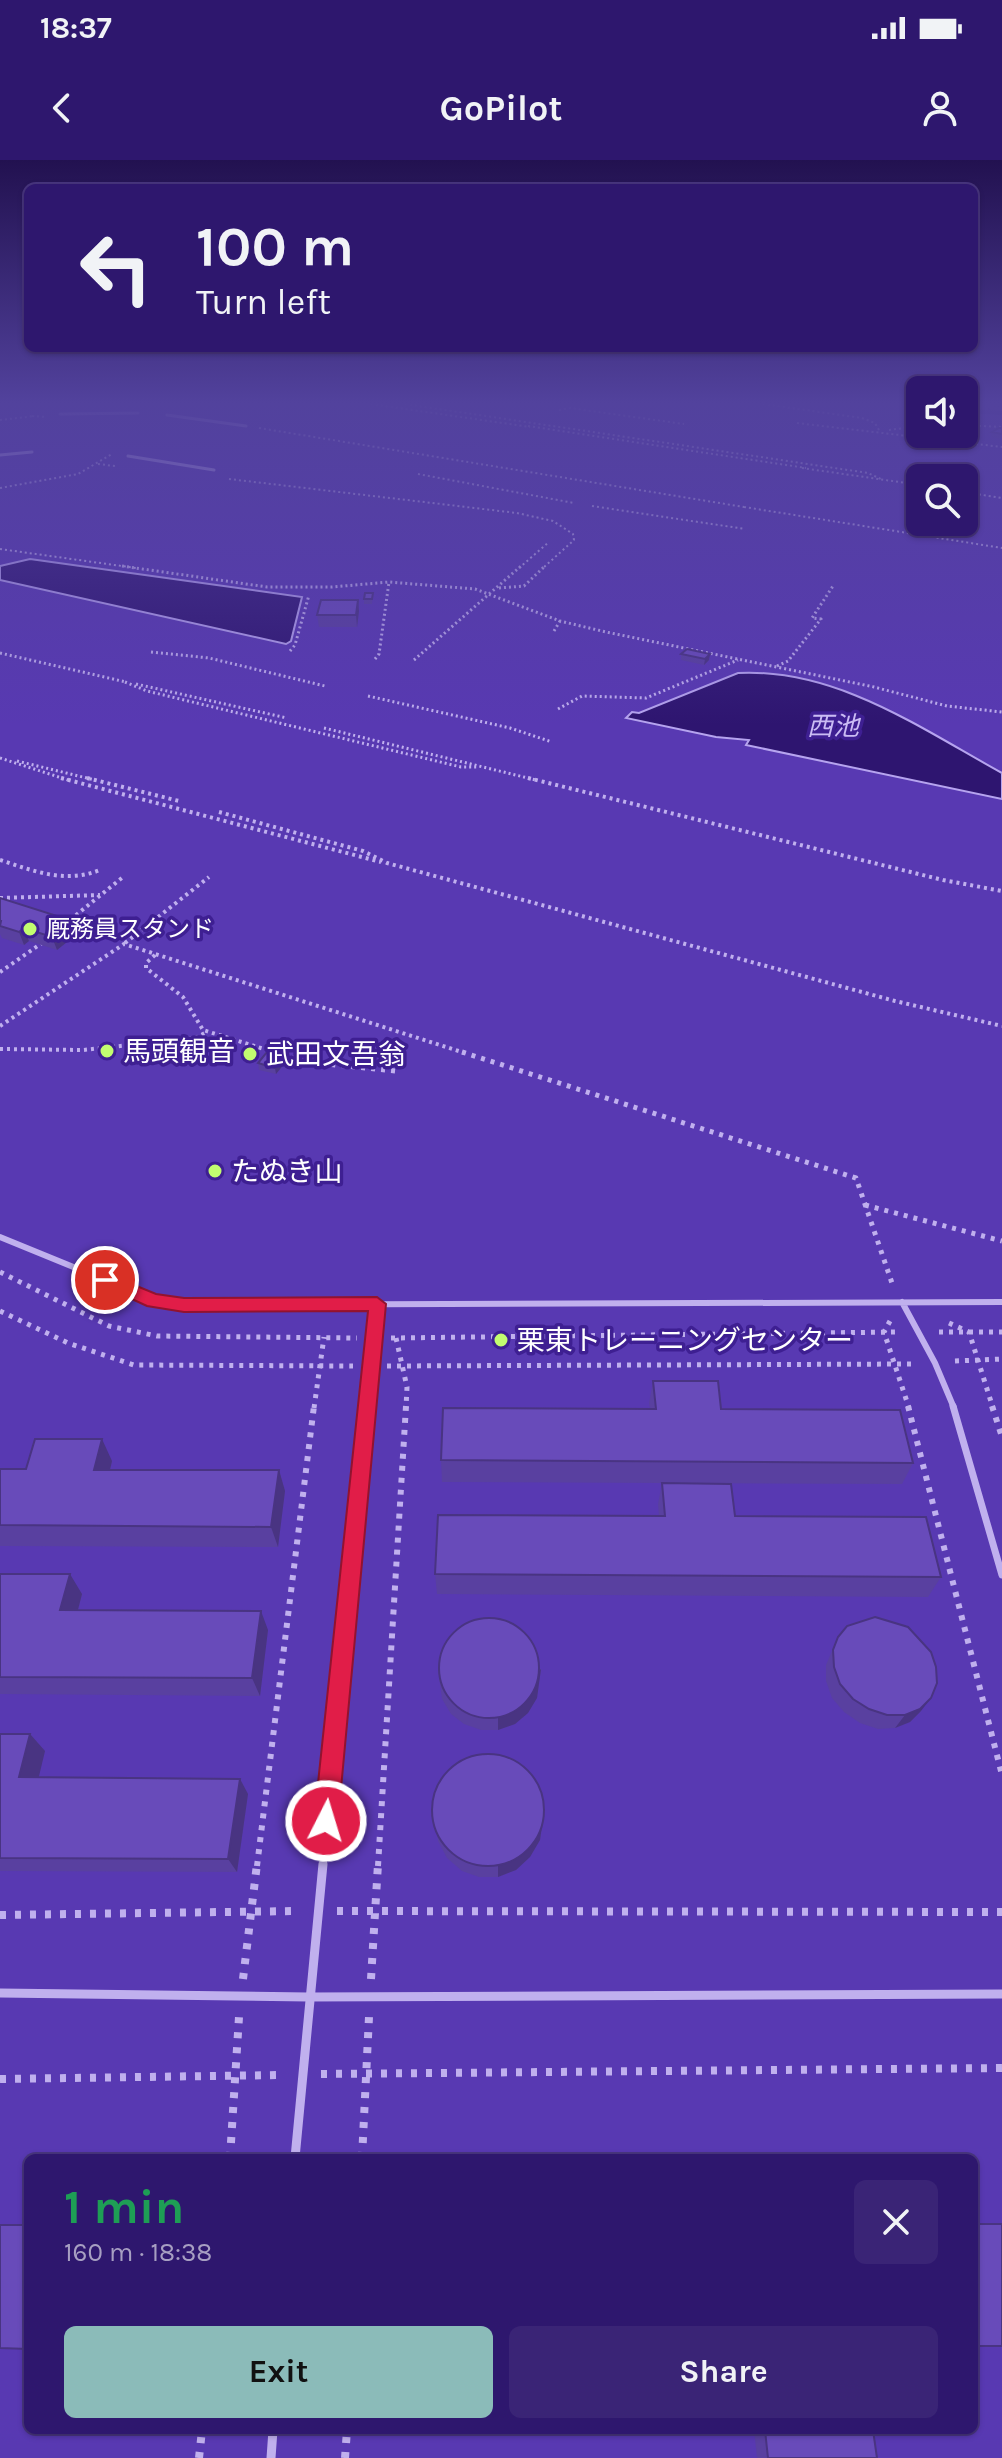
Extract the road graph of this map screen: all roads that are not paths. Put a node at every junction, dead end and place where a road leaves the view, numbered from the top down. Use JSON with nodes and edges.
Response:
{"nodes":[{"id":1,"x":0,"y":1237,"type":"edge"},
{"id":2,"x":902,"y":1302,"type":"junction"},
{"id":3,"x":1002,"y":1302,"type":"edge"},
{"id":4,"x":377,"y":1304,"type":"junction"},
{"id":5,"x":1002,"y":1575,"type":"edge"},
{"id":6,"x":0,"y":1993,"type":"edge"},
{"id":7,"x":1002,"y":1994,"type":"edge"},
{"id":8,"x":308,"y":1997,"type":"junction"},
{"id":9,"x":295,"y":2154,"type":"edge"},
{"id":10,"x":273,"y":2434,"type":"edge"},
{"id":11,"x":271,"y":2458,"type":"edge"}],
"edges":[{"from":1,"to":4,"type":"lane"},
{"from":2,"to":3,"type":"lane"},
{"from":2,"to":4,"type":"lane"},
{"from":2,"to":5,"type":"lane"},
{"from":4,"to":8,"type":"lane"},
{"from":6,"to":8,"type":"lane"},
{"from":7,"to":8,"type":"lane"},
{"from":8,"to":9,"type":"lane"},
{"from":10,"to":11,"type":"lane"}]}
